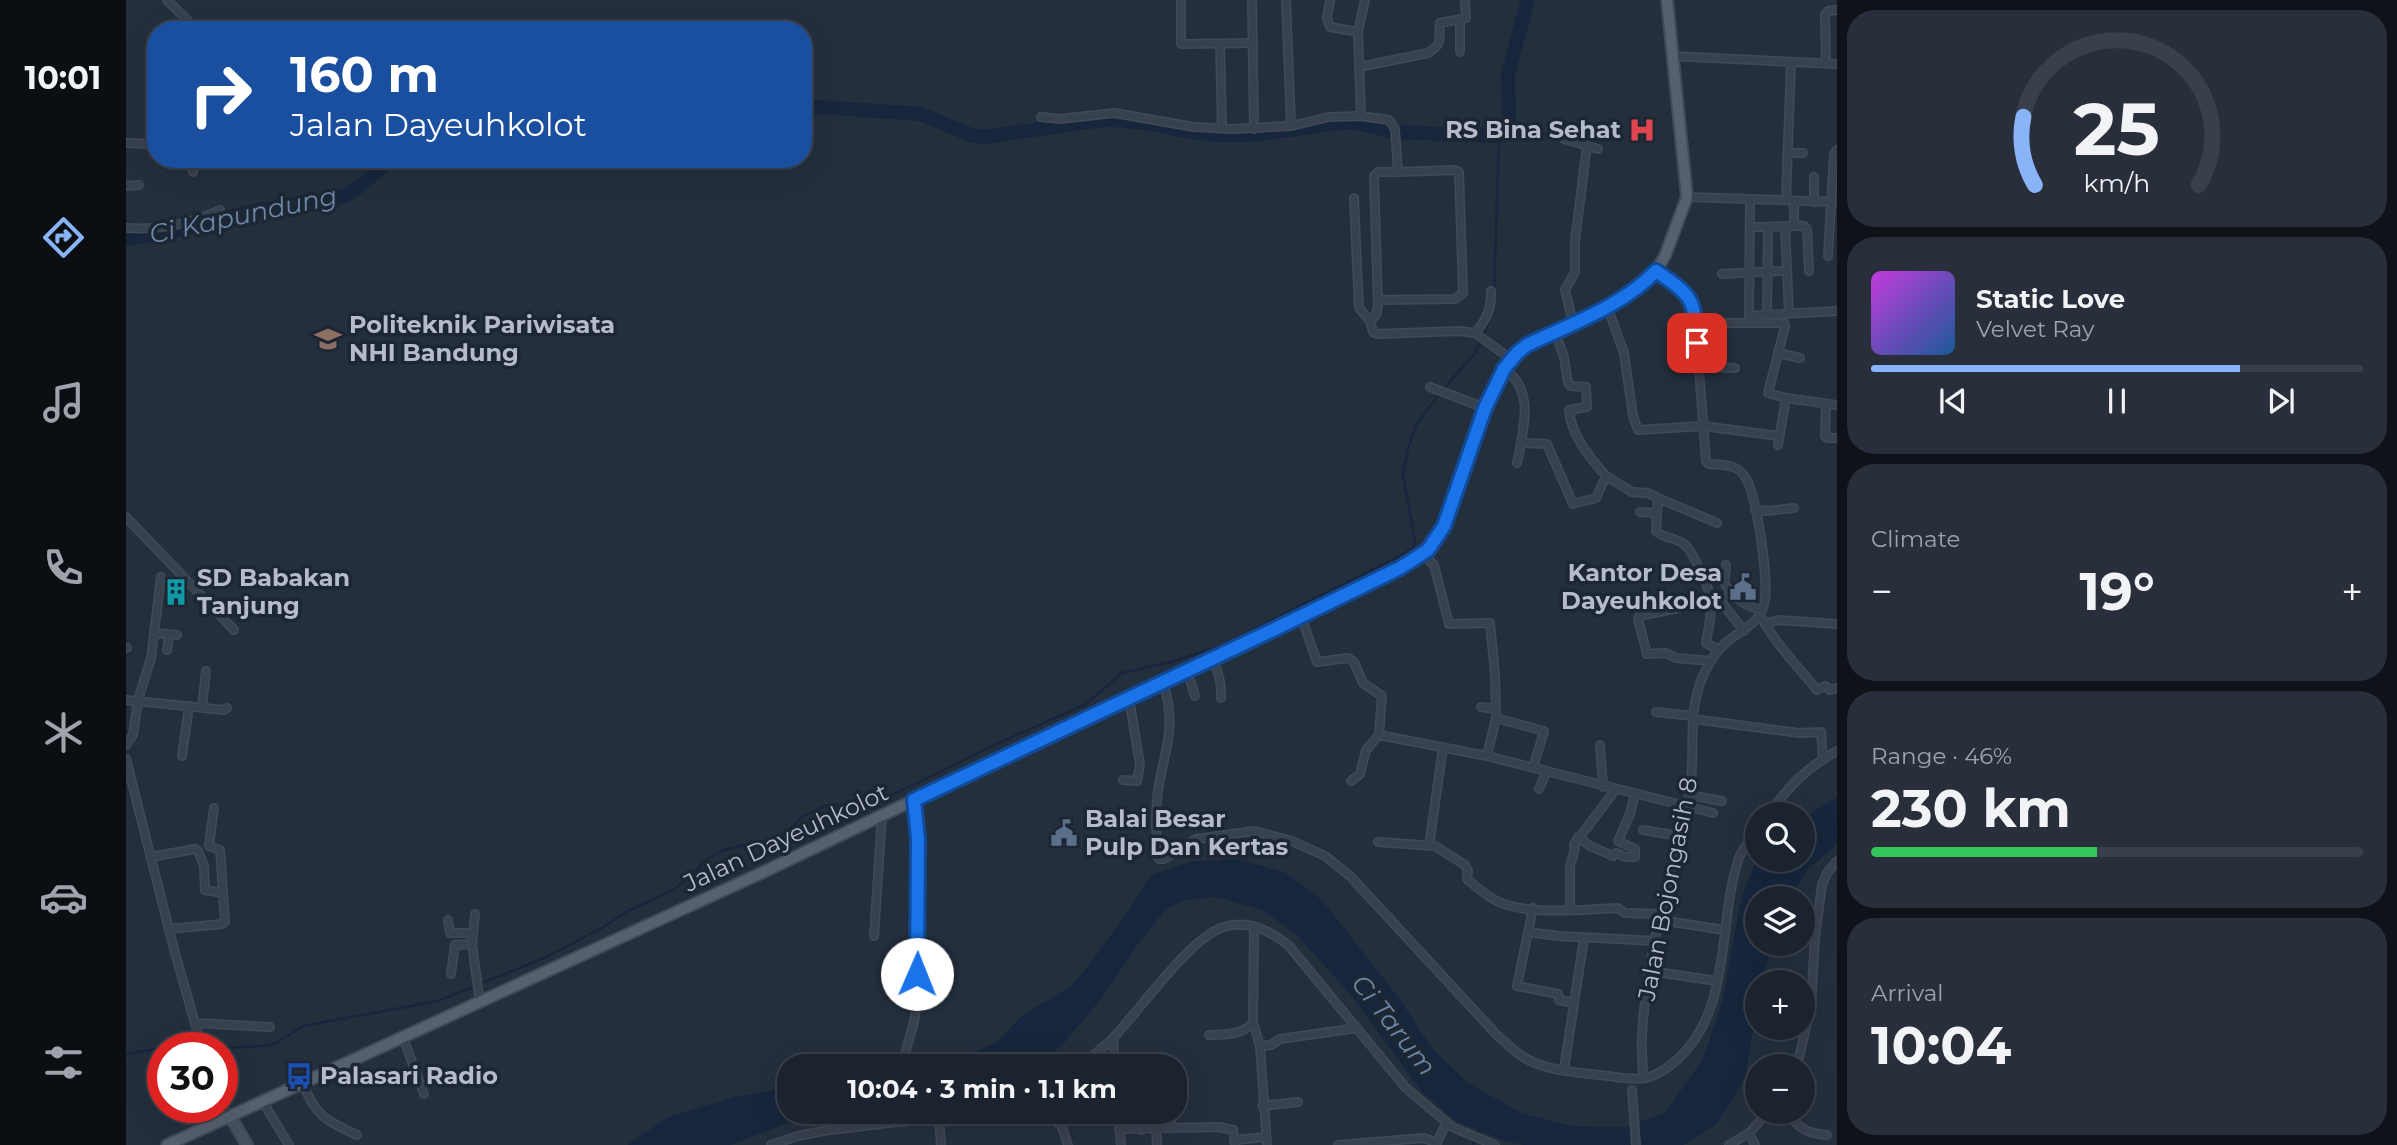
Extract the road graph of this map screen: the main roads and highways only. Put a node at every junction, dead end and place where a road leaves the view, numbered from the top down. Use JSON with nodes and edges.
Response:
{"nodes":[{"id":1,"x":1667,"y":0,"type":"edge"},
{"id":2,"x":238,"y":1113,"type":"edge"},
{"id":3,"x":218,"y":1123,"type":"edge"},
{"id":4,"x":234,"y":1123,"type":"edge"},
{"id":5,"x":187,"y":1141,"type":"edge"},
{"id":6,"x":167,"y":1145,"type":"edge"},
{"id":7,"x":247,"y":1145,"type":"edge"}],
"edges":[{"from":1,"to":2,"type":"main road","name":"Jalan Dayeuhkolot"},
{"from":3,"to":5,"type":"main road","name":"Jalan Dayeuhkolot"},
{"from":4,"to":7,"type":"main road"},
{"from":5,"to":6,"type":"main road","name":"Jalan Dayeuhkolot"}]}
